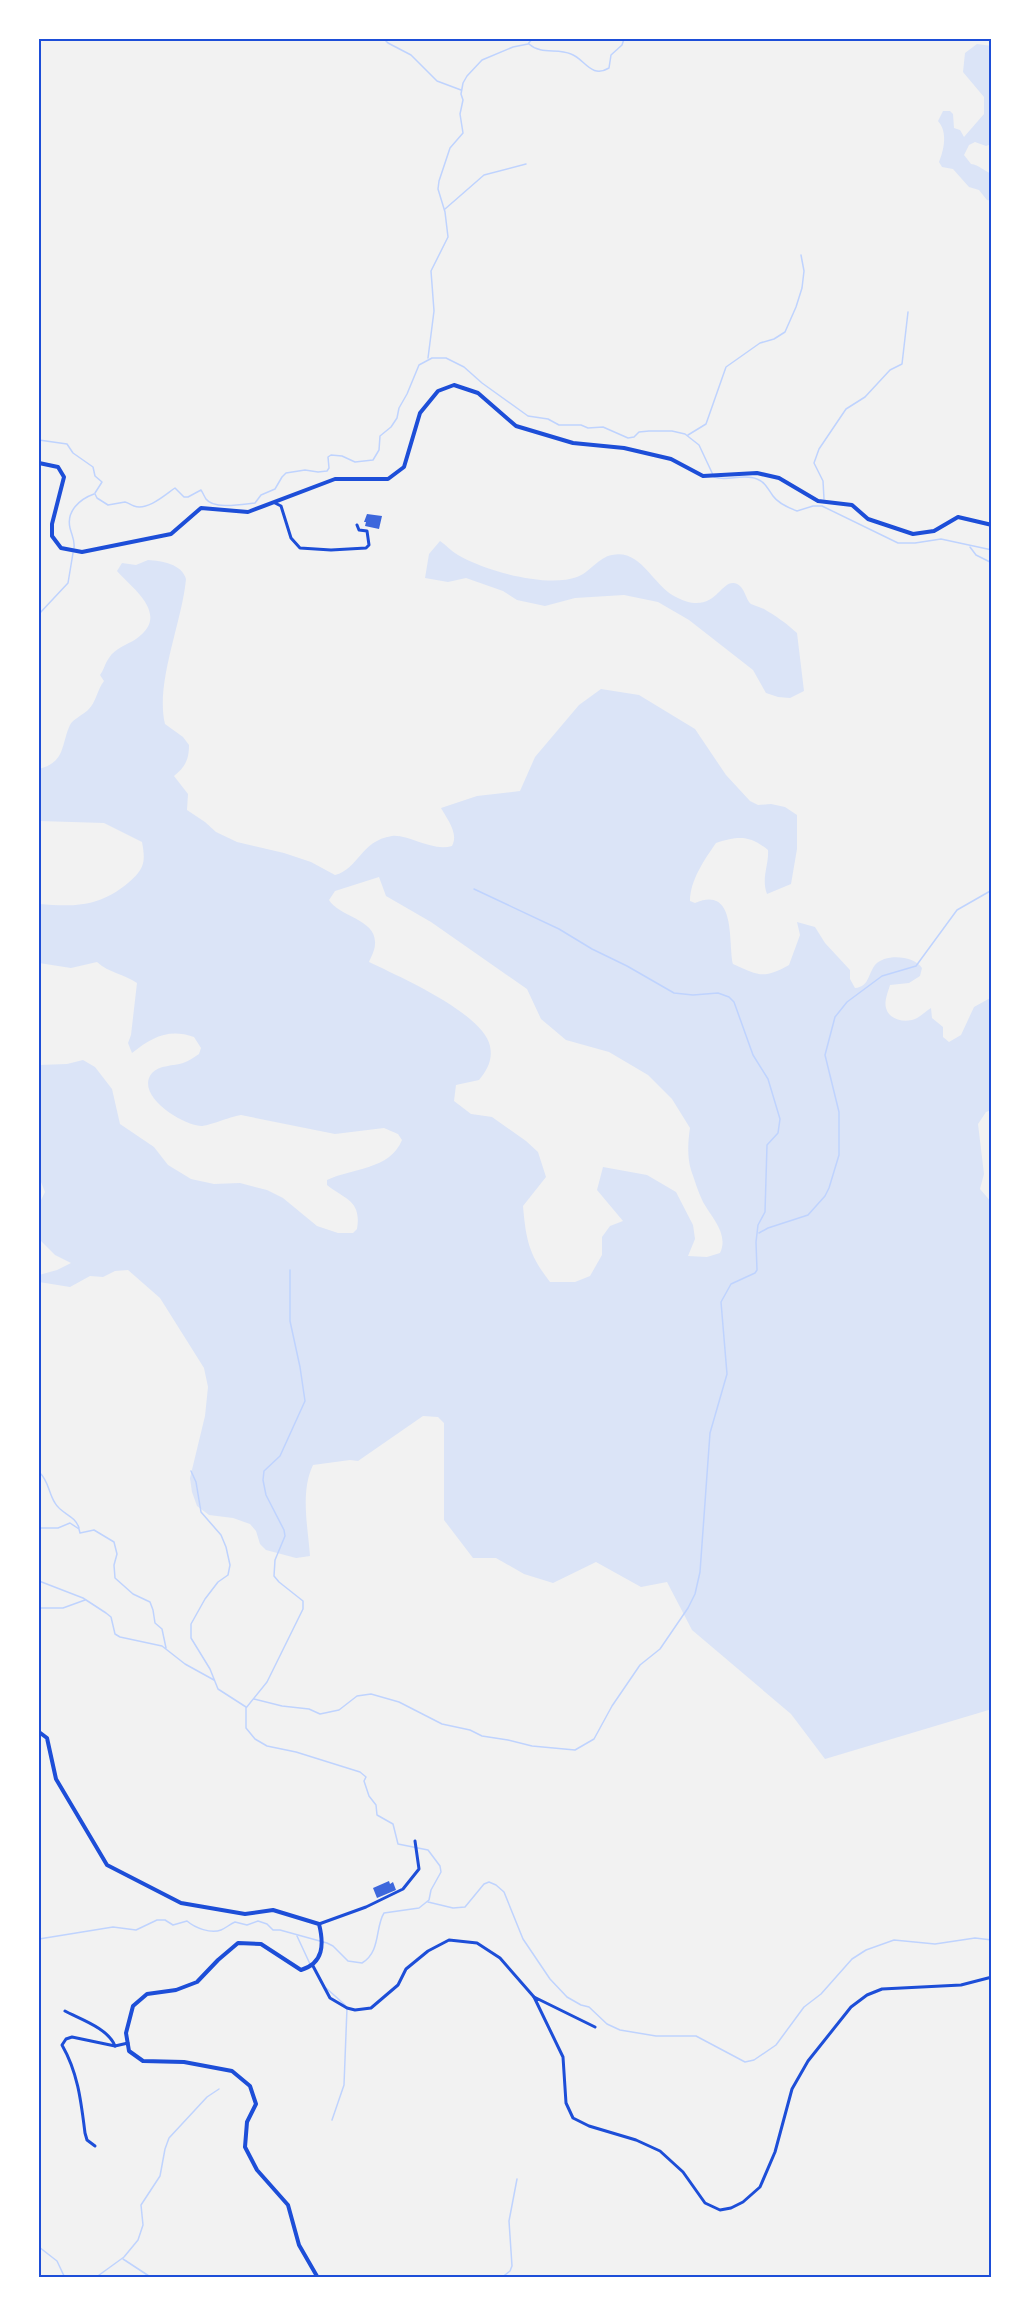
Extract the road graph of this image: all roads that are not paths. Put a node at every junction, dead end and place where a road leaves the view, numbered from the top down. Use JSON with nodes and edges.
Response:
{"nodes":[{"id":1,"x":39,"y":464,"type":"edge"},
{"id":2,"x":273,"y":502,"type":"junction"},
{"id":3,"x":357,"y":525,"type":"dead end"},
{"id":4,"x":992,"y":525,"type":"edge"},
{"id":5,"x":39,"y":1732,"type":"edge"},
{"id":6,"x":415,"y":1841,"type":"dead end"},
{"id":7,"x":319,"y":1924,"type":"junction"},
{"id":8,"x":313,"y":1966,"type":"junction"},
{"id":9,"x":992,"y":1977,"type":"edge"},
{"id":10,"x":534,"y":1997,"type":"junction"},
{"id":11,"x":65,"y":2011,"type":"dead end"},
{"id":12,"x":595,"y":2027,"type":"dead end"},
{"id":13,"x":128,"y":2043,"type":"junction"},
{"id":14,"x":115,"y":2046,"type":"junction"},
{"id":15,"x":95,"y":2146,"type":"dead end"},
{"id":16,"x":318,"y":2278,"type":"edge"}],
"edges":[{"from":1,"to":2,"type":"street"},
{"from":2,"to":3,"type":"street"},
{"from":2,"to":4,"type":"street"},
{"from":5,"to":7,"type":"street"},
{"from":6,"to":7,"type":"street"},
{"from":7,"to":8,"type":"street"},
{"from":8,"to":10,"type":"street"},
{"from":8,"to":13,"type":"street"},
{"from":9,"to":10,"type":"street"},
{"from":10,"to":12,"type":"street"},
{"from":11,"to":14,"type":"street"},
{"from":13,"to":14,"type":"street"},
{"from":13,"to":16,"type":"street"},
{"from":14,"to":15,"type":"street"}]}
